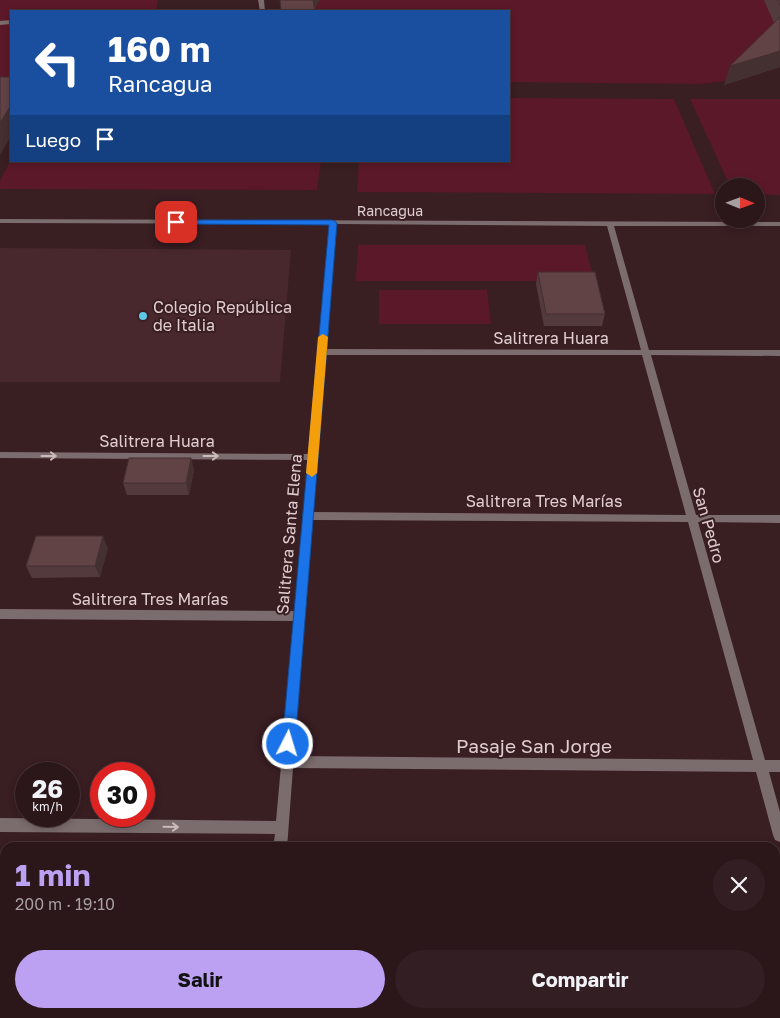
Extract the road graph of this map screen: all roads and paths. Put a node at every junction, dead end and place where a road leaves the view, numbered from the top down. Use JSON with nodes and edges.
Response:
{"nodes":[{"id":1,"x":0,"y":222,"type":"edge"},
{"id":2,"x":333,"y":223,"type":"junction"},
{"id":3,"x":610,"y":224,"type":"junction"},
{"id":4,"x":780,"y":224,"type":"edge"},
{"id":5,"x":322,"y":352,"type":"junction"},
{"id":6,"x":646,"y":353,"type":"junction"},
{"id":7,"x":780,"y":353,"type":"edge"},
{"id":8,"x":0,"y":455,"type":"edge"},
{"id":9,"x":313,"y":457,"type":"junction"},
{"id":10,"x":308,"y":516,"type":"junction"},
{"id":11,"x":692,"y":518,"type":"junction"},
{"id":12,"x":780,"y":519,"type":"edge"},
{"id":13,"x":0,"y":614,"type":"edge"},
{"id":14,"x":300,"y":616,"type":"junction"},
{"id":15,"x":287,"y":762,"type":"junction"},
{"id":16,"x":761,"y":765,"type":"junction"},
{"id":17,"x":780,"y":766,"type":"edge"},
{"id":18,"x":0,"y":825,"type":"edge"},
{"id":19,"x":281,"y":828,"type":"junction"},
{"id":20,"x":780,"y":835,"type":"edge"},
{"id":21,"x":280,"y":842,"type":"edge"}],
"edges":[{"from":1,"to":2,"type":"street","name":"Rancagua"},
{"from":2,"to":3,"type":"street","name":"Rancagua"},
{"from":2,"to":5,"type":"street","name":"Salitrera Santa Elena"},
{"from":3,"to":4,"type":"street","name":"Rancagua"},
{"from":3,"to":6,"type":"street","name":"San Pedro"},
{"from":5,"to":6,"type":"street","name":"Salitrera Huara"},
{"from":5,"to":9,"type":"street","name":"Salitrera Santa Elena"},
{"from":6,"to":7,"type":"street","name":"Salitrera Huara"},
{"from":6,"to":11,"type":"street","name":"San Pedro"},
{"from":8,"to":9,"type":"street","name":"Salitrera Huara","one_way":true},
{"from":9,"to":10,"type":"street","name":"Salitrera Santa Elena"},
{"from":10,"to":11,"type":"street","name":"Salitrera Tres Marías"},
{"from":10,"to":14,"type":"street","name":"Salitrera Santa Elena"},
{"from":11,"to":12,"type":"street","name":"Salitrera Tres Marías"},
{"from":11,"to":16,"type":"street","name":"San Pedro"},
{"from":13,"to":14,"type":"street","name":"Salitrera Tres Marías"},
{"from":14,"to":15,"type":"street","name":"Salitrera Santa Elena"},
{"from":15,"to":16,"type":"street","name":"Pasaje San Jorge"},
{"from":15,"to":19,"type":"street","name":"Salitrera Santa Elena"},
{"from":16,"to":17,"type":"street","name":"Pasaje San Jorge"},
{"from":16,"to":20,"type":"street","name":"San Pedro"},
{"from":18,"to":19,"type":"street","one_way":true},
{"from":19,"to":21,"type":"street","name":"Salitrera Santa Elena"}]}
